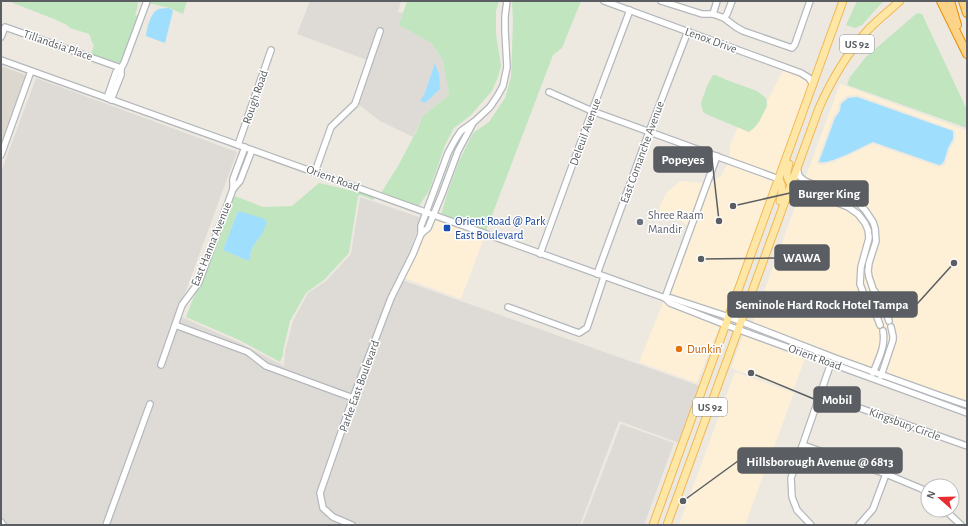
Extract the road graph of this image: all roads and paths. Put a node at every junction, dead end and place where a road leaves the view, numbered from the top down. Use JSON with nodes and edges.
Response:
{"nodes":[{"id":1,"x":147,"y":1,"type":"edge"},
{"id":2,"x":508,"y":1,"type":"edge"},
{"id":3,"x":604,"y":1,"type":"edge"},
{"id":4,"x":661,"y":1,"type":"edge"},
{"id":5,"x":717,"y":1,"type":"edge"},
{"id":6,"x":732,"y":1,"type":"edge"},
{"id":7,"x":810,"y":1,"type":"edge"},
{"id":8,"x":839,"y":1,"type":"edge"},
{"id":9,"x":843,"y":1,"type":"edge"},
{"id":10,"x":900,"y":1,"type":"edge"},
{"id":11,"x":941,"y":1,"type":"edge"},
{"id":12,"x":950,"y":1,"type":"edge"},
{"id":13,"x":963,"y":1,"type":"edge"},
{"id":14,"x":630,"y":10,"type":"junction"},
{"id":15,"x":967,"y":13,"type":"edge"},
{"id":16,"x":713,"y":14,"type":"junction"},
{"id":17,"x":724,"y":18,"type":"junction"},
{"id":18,"x":380,"y":31,"type":"dead end"},
{"id":19,"x":688,"y":31,"type":"junction"},
{"id":20,"x":831,"y":35,"type":"junction"},
{"id":21,"x":1,"y":37,"type":"edge"},
{"id":22,"x":271,"y":50,"type":"dead end"},
{"id":23,"x":966,"y":51,"type":"edge"},
{"id":24,"x":1,"y":60,"type":"edge"},
{"id":25,"x":121,"y":68,"type":"junction"},
{"id":26,"x":31,"y":71,"type":"junction"},
{"id":27,"x":813,"y":85,"type":"junction"},
{"id":28,"x":549,"y":92,"type":"dead end"},
{"id":29,"x":109,"y":99,"type":"junction"},
{"id":30,"x":592,"y":111,"type":"junction"},
{"id":31,"x":475,"y":121,"type":"junction"},
{"id":32,"x":798,"y":127,"type":"junction"},
{"id":33,"x":649,"y":132,"type":"junction"},
{"id":34,"x":238,"y":145,"type":"junction"},
{"id":35,"x":245,"y":147,"type":"junction"},
{"id":36,"x":252,"y":150,"type":"junction"},
{"id":37,"x":1,"y":155,"type":"edge"},
{"id":38,"x":717,"y":156,"type":"junction"},
{"id":39,"x":797,"y":168,"type":"junction"},
{"id":40,"x":315,"y":172,"type":"junction"},
{"id":41,"x":779,"y":179,"type":"junction"},
{"id":42,"x":791,"y":184,"type":"junction"},
{"id":43,"x":233,"y":188,"type":"junction"},
{"id":44,"x":426,"y":212,"type":"junction"},
{"id":45,"x":434,"y":215,"type":"junction"},
{"id":46,"x":421,"y":234,"type":"junction"},
{"id":47,"x":771,"y":237,"type":"junction"},
{"id":48,"x":540,"y":254,"type":"junction"},
{"id":49,"x":597,"y":274,"type":"junction"},
{"id":50,"x":604,"y":277,"type":"junction"},
{"id":51,"x":665,"y":298,"type":"junction"},
{"id":52,"x":508,"y":307,"type":"dead end"},
{"id":53,"x":729,"y":318,"type":"junction"},
{"id":54,"x":741,"y":322,"type":"junction"},
{"id":55,"x":175,"y":325,"type":"junction"},
{"id":56,"x":726,"y":325,"type":"junction"},
{"id":57,"x":738,"y":329,"type":"junction"},
{"id":58,"x":832,"y":363,"type":"junction"},
{"id":59,"x":161,"y":365,"type":"dead end"},
{"id":60,"x":873,"y":375,"type":"junction"},
{"id":61,"x":880,"y":378,"type":"junction"},
{"id":62,"x":820,"y":394,"type":"junction"},
{"id":63,"x":353,"y":398,"type":"junction"},
{"id":64,"x":150,"y":404,"type":"dead end"},
{"id":65,"x":967,"y":405,"type":"edge"},
{"id":66,"x":967,"y":413,"type":"edge"},
{"id":67,"x":803,"y":446,"type":"junction"},
{"id":68,"x":967,"y":446,"type":"edge"},
{"id":69,"x":886,"y":474,"type":"junction"},
{"id":70,"x":669,"y":481,"type":"junction"},
{"id":71,"x":681,"y":485,"type":"junction"},
{"id":72,"x":920,"y":488,"type":"edge"},
{"id":73,"x":954,"y":518,"type":"edge"},
{"id":74,"x":1,"y":522,"type":"edge"},
{"id":75,"x":3,"y":525,"type":"edge"},
{"id":76,"x":106,"y":525,"type":"edge"},
{"id":77,"x":352,"y":525,"type":"edge"},
{"id":78,"x":653,"y":525,"type":"edge"},
{"id":79,"x":667,"y":525,"type":"edge"},
{"id":80,"x":811,"y":525,"type":"edge"},
{"id":81,"x":859,"y":525,"type":"edge"},
{"id":82,"x":961,"y":525,"type":"edge"}],
"edges":[{"from":1,"to":25,"type":"street"},
{"from":2,"to":31,"type":"street"},
{"from":3,"to":14,"type":"street","name":"Lenox Drive"},
{"from":4,"to":16,"type":"street"},
{"from":5,"to":16,"type":"street"},
{"from":6,"to":17,"type":"street"},
{"from":7,"to":17,"type":"street"},
{"from":8,"to":20,"type":"main road"},
{"from":9,"to":20,"type":"main road","number":"US 92"},
{"from":10,"to":39,"type":"main road","number":"US 92"},
{"from":11,"to":23,"type":"highway"},
{"from":12,"to":23,"type":"highway"},
{"from":13,"to":15,"type":"highway"},
{"from":14,"to":19,"type":"street","name":"Lenox Drive"},
{"from":14,"to":30,"type":"street","name":"Deleuil Avenue"},
{"from":16,"to":17,"type":"street"},
{"from":18,"to":40,"type":"street"},
{"from":19,"to":27,"type":"street","name":"Lenox Drive"},
{"from":19,"to":33,"type":"street","name":"East Comanche Avenue"},
{"from":20,"to":27,"type":"main road","number":"US 92"},
{"from":21,"to":25,"type":"street","name":"Tillandsia Place"},
{"from":22,"to":34,"type":"street","name":"Rough Road"},
{"from":24,"to":26,"type":"street","name":"Orient Road"},
{"from":25,"to":29,"type":"street"},
{"from":26,"to":29,"type":"street","name":"Orient Road"},
{"from":26,"to":37,"type":"street"},
{"from":27,"to":32,"type":"main road","number":"US 92"},
{"from":28,"to":30,"type":"street"},
{"from":29,"to":34,"type":"street","name":"Orient Road"},
{"from":30,"to":33,"type":"street"},
{"from":30,"to":48,"type":"street","name":"Deleuil Avenue"},
{"from":31,"to":44,"type":"street","name":"Parke East Boulevard"},
{"from":31,"to":45,"type":"street","name":"Parke East Boulevard"},
{"from":32,"to":41,"type":"main road","number":"US 92"},
{"from":32,"to":42,"type":"main road"},
{"from":33,"to":38,"type":"street"},
{"from":33,"to":49,"type":"street","name":"East Comanche Avenue"},
{"from":34,"to":35,"type":"street","name":"Orient Road"},
{"from":35,"to":36,"type":"street","name":"Orient Road"},
{"from":35,"to":43,"type":"street","name":"East Hanna Avenue"},
{"from":36,"to":40,"type":"street","name":"Orient Road"},
{"from":36,"to":43,"type":"street","name":"East Hanna Avenue"},
{"from":38,"to":41,"type":"street"},
{"from":38,"to":51,"type":"street"},
{"from":39,"to":42,"type":"main road","number":"US 92"},
{"from":39,"to":61,"type":"street"},
{"from":40,"to":44,"type":"street","name":"Orient Road"},
{"from":41,"to":47,"type":"main road"},
{"from":41,"to":53,"type":"main road","number":"US 92"},
{"from":42,"to":47,"type":"main road","number":"US 92"},
{"from":42,"to":60,"type":"street"},
{"from":43,"to":55,"type":"street","name":"East Hanna Avenue"},
{"from":44,"to":45,"type":"street","name":"Orient Road"},
{"from":44,"to":46,"type":"street","name":"Parke East Boulevard"},
{"from":45,"to":46,"type":"street","name":"Parke East Boulevard"},
{"from":45,"to":48,"type":"street","name":"Orient Road"},
{"from":46,"to":63,"type":"street","name":"Parke East Boulevard"},
{"from":47,"to":54,"type":"main road","number":"US 92"},
{"from":48,"to":49,"type":"street","name":"Orient Road"},
{"from":49,"to":50,"type":"street","name":"Orient Road"},
{"from":50,"to":51,"type":"street","name":"Orient Road"},
{"from":50,"to":52,"type":"street"},
{"from":51,"to":53,"type":"street","name":"Orient Road"},
{"from":51,"to":56,"type":"street","name":"Orient Road"},
{"from":53,"to":54,"type":"street","name":"Orient Road"},
{"from":53,"to":56,"type":"main road","number":"US 92"},
{"from":54,"to":57,"type":"main road","number":"US 92"},
{"from":54,"to":60,"type":"street","name":"Orient Road"},
{"from":55,"to":59,"type":"street","name":"East Hanna Avenue"},
{"from":55,"to":63,"type":"street"},
{"from":56,"to":57,"type":"street","name":"Orient Road"},
{"from":56,"to":70,"type":"main road","number":"US 92"},
{"from":57,"to":58,"type":"street","name":"Orient Road"},
{"from":57,"to":71,"type":"main road","number":"US 92"},
{"from":58,"to":60,"type":"street","name":"Orient Road"},
{"from":58,"to":62,"type":"street"},
{"from":60,"to":61,"type":"street","name":"Orient Road"},
{"from":61,"to":65,"type":"street","name":"Orient Road"},
{"from":61,"to":66,"type":"street","name":"Orient Road"},
{"from":62,"to":67,"type":"street"},
{"from":62,"to":68,"type":"street","name":"Kingsbury Circle"},
{"from":63,"to":77,"type":"street","name":"Parke East Boulevard"},
{"from":64,"to":76,"type":"street"},
{"from":67,"to":69,"type":"street"},
{"from":67,"to":80,"type":"street"},
{"from":69,"to":72,"type":"street"},
{"from":69,"to":81,"type":"street"},
{"from":70,"to":71,"type":"main road"},
{"from":70,"to":78,"type":"main road","number":"US 92"},
{"from":71,"to":79,"type":"main road","number":"US 92"},
{"from":73,"to":82,"type":"street"},
{"from":74,"to":75,"type":"street"}]}
